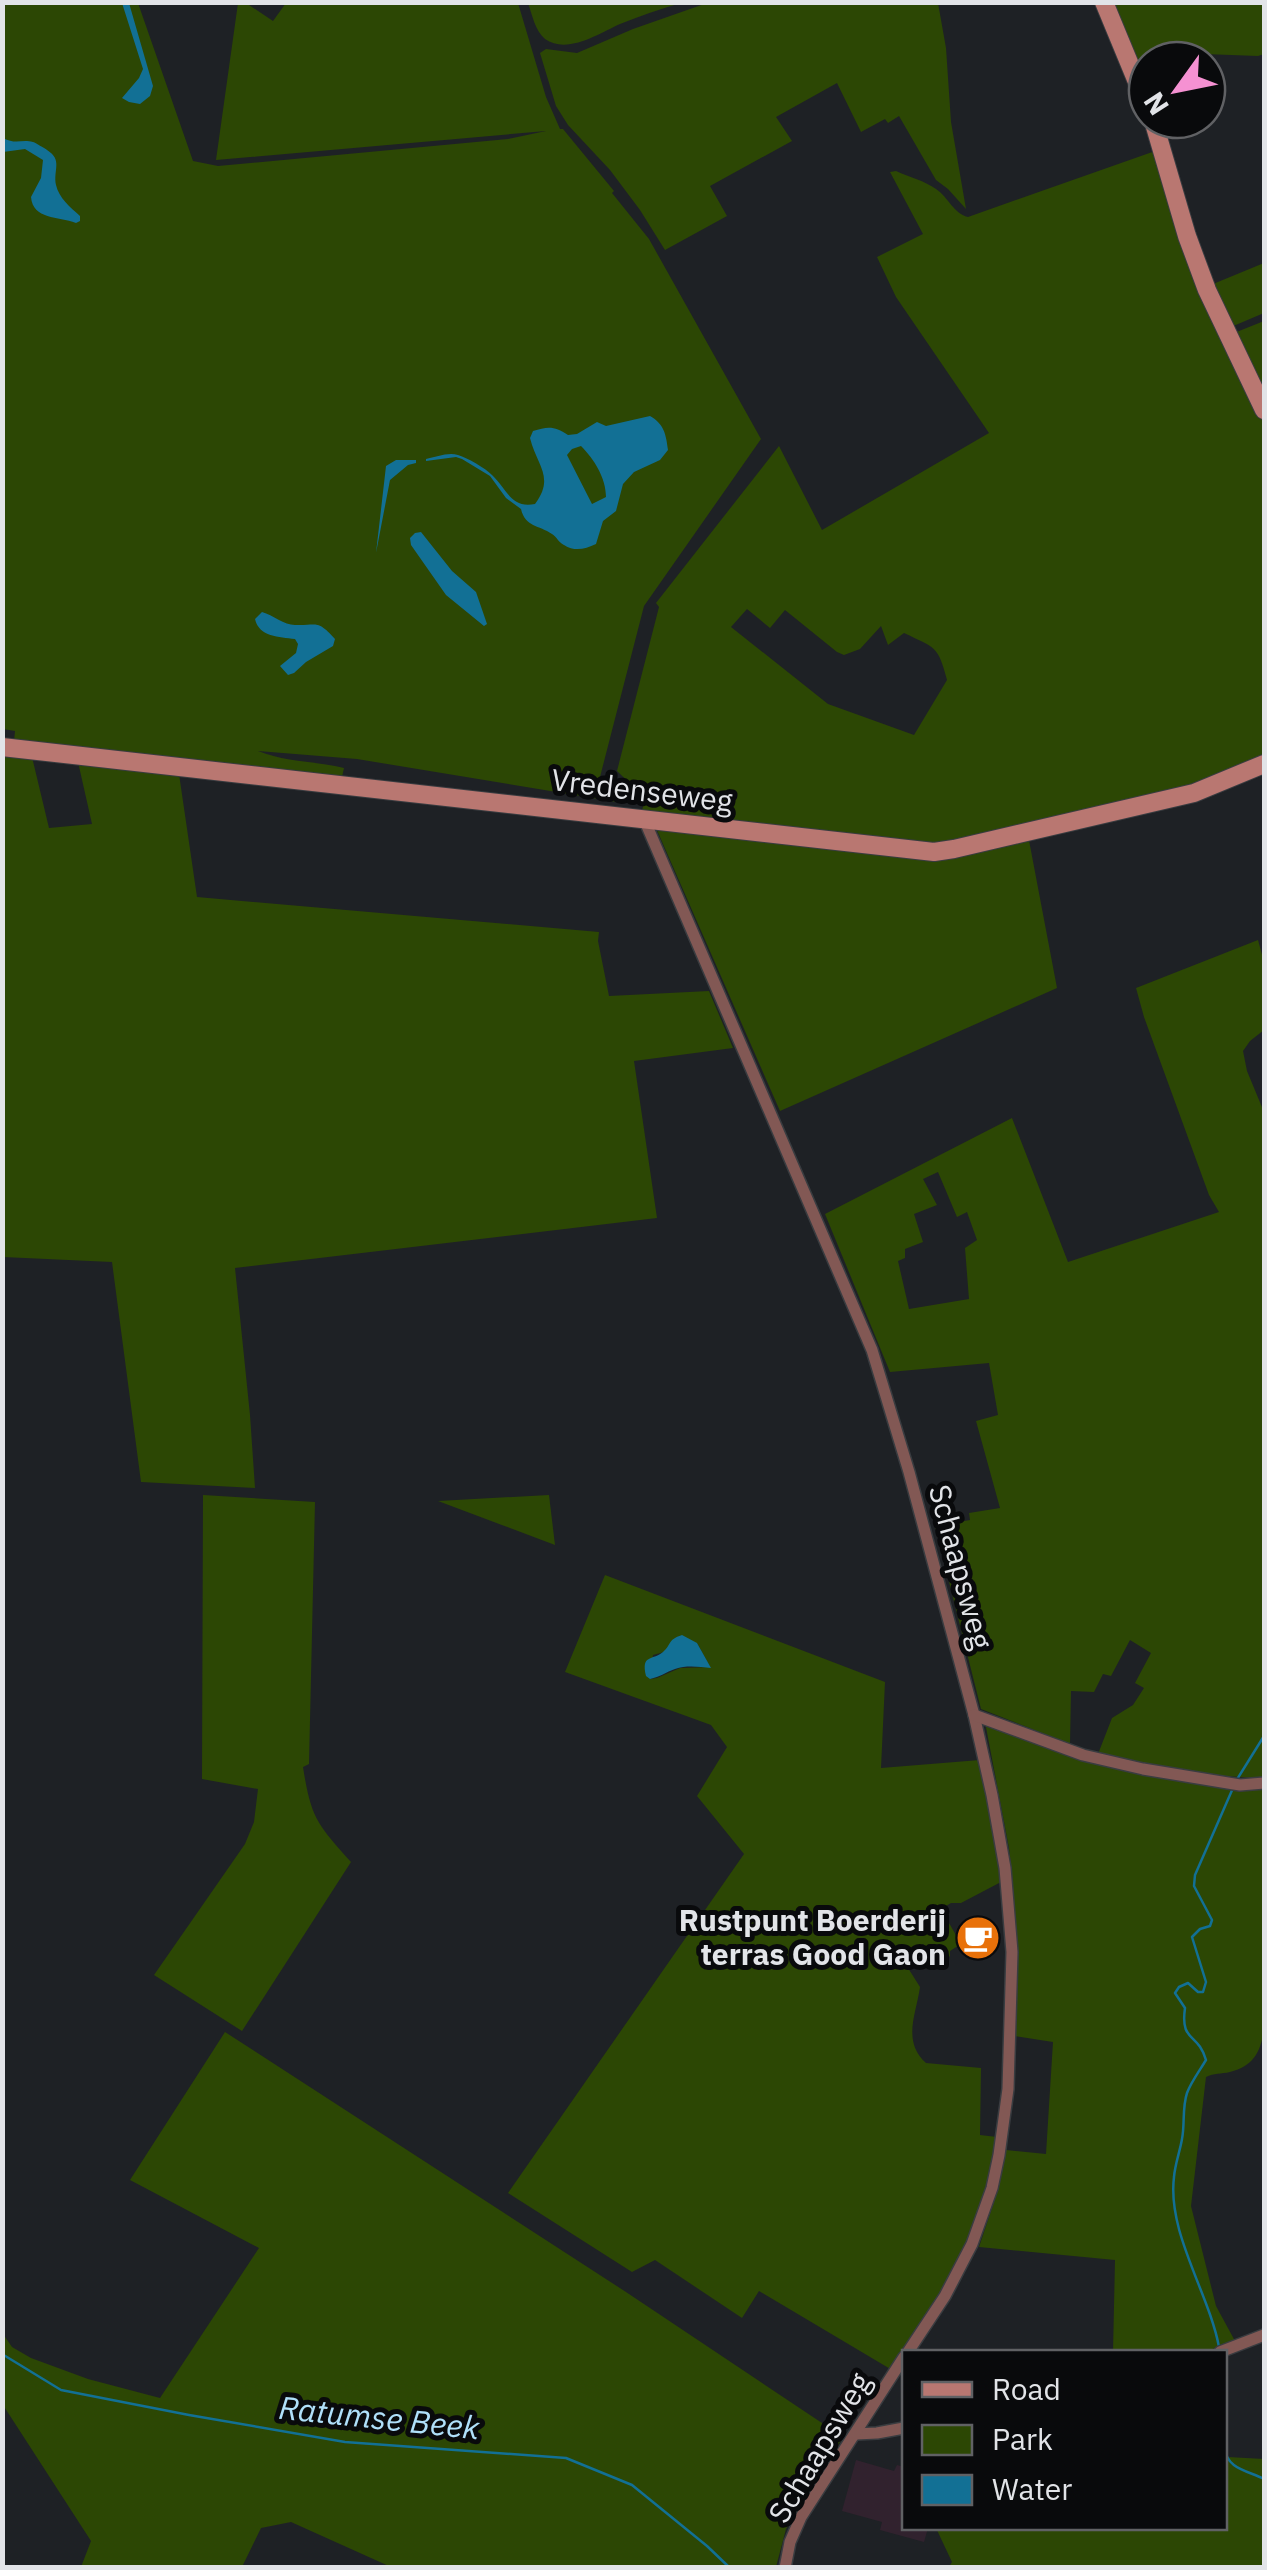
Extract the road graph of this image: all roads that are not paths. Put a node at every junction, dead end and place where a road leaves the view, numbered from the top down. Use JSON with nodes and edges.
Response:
{"nodes":[{"id":1,"x":1104,"y":2,"type":"edge"},
{"id":2,"x":1127,"y":58,"type":"edge"},
{"id":3,"x":1158,"y":140,"type":"edge"},
{"id":4,"x":1264,"y":410,"type":"edge"},
{"id":5,"x":2,"y":747,"type":"edge"},
{"id":6,"x":1264,"y":764,"type":"edge"},
{"id":7,"x":644,"y":819,"type":"junction"},
{"id":8,"x":974,"y":1715,"type":"junction"},
{"id":9,"x":1264,"y":1784,"type":"edge"},
{"id":10,"x":1264,"y":2334,"type":"edge"},
{"id":11,"x":909,"y":2350,"type":"edge"},
{"id":12,"x":1225,"y":2350,"type":"edge"},
{"id":13,"x":902,"y":2361,"type":"edge"},
{"id":14,"x":902,"y":2428,"type":"edge"},
{"id":15,"x":856,"y":2434,"type":"junction"},
{"id":16,"x":785,"y":2568,"type":"edge"}],
"edges":[{"from":1,"to":2,"type":"main road"},
{"from":3,"to":4,"type":"main road"},
{"from":5,"to":7,"type":"main road","name":"Vredenseweg"},
{"from":6,"to":7,"type":"main road","name":"Vredenseweg"},
{"from":7,"to":8,"type":"street","name":"Schaapsweg"},
{"from":8,"to":9,"type":"street"},
{"from":8,"to":11,"type":"street","name":"Schaapsweg"},
{"from":10,"to":12,"type":"street"},
{"from":13,"to":15,"type":"street","name":"Schaapsweg"},
{"from":14,"to":15,"type":"street"},
{"from":15,"to":16,"type":"street","name":"Schaapsweg"}]}
